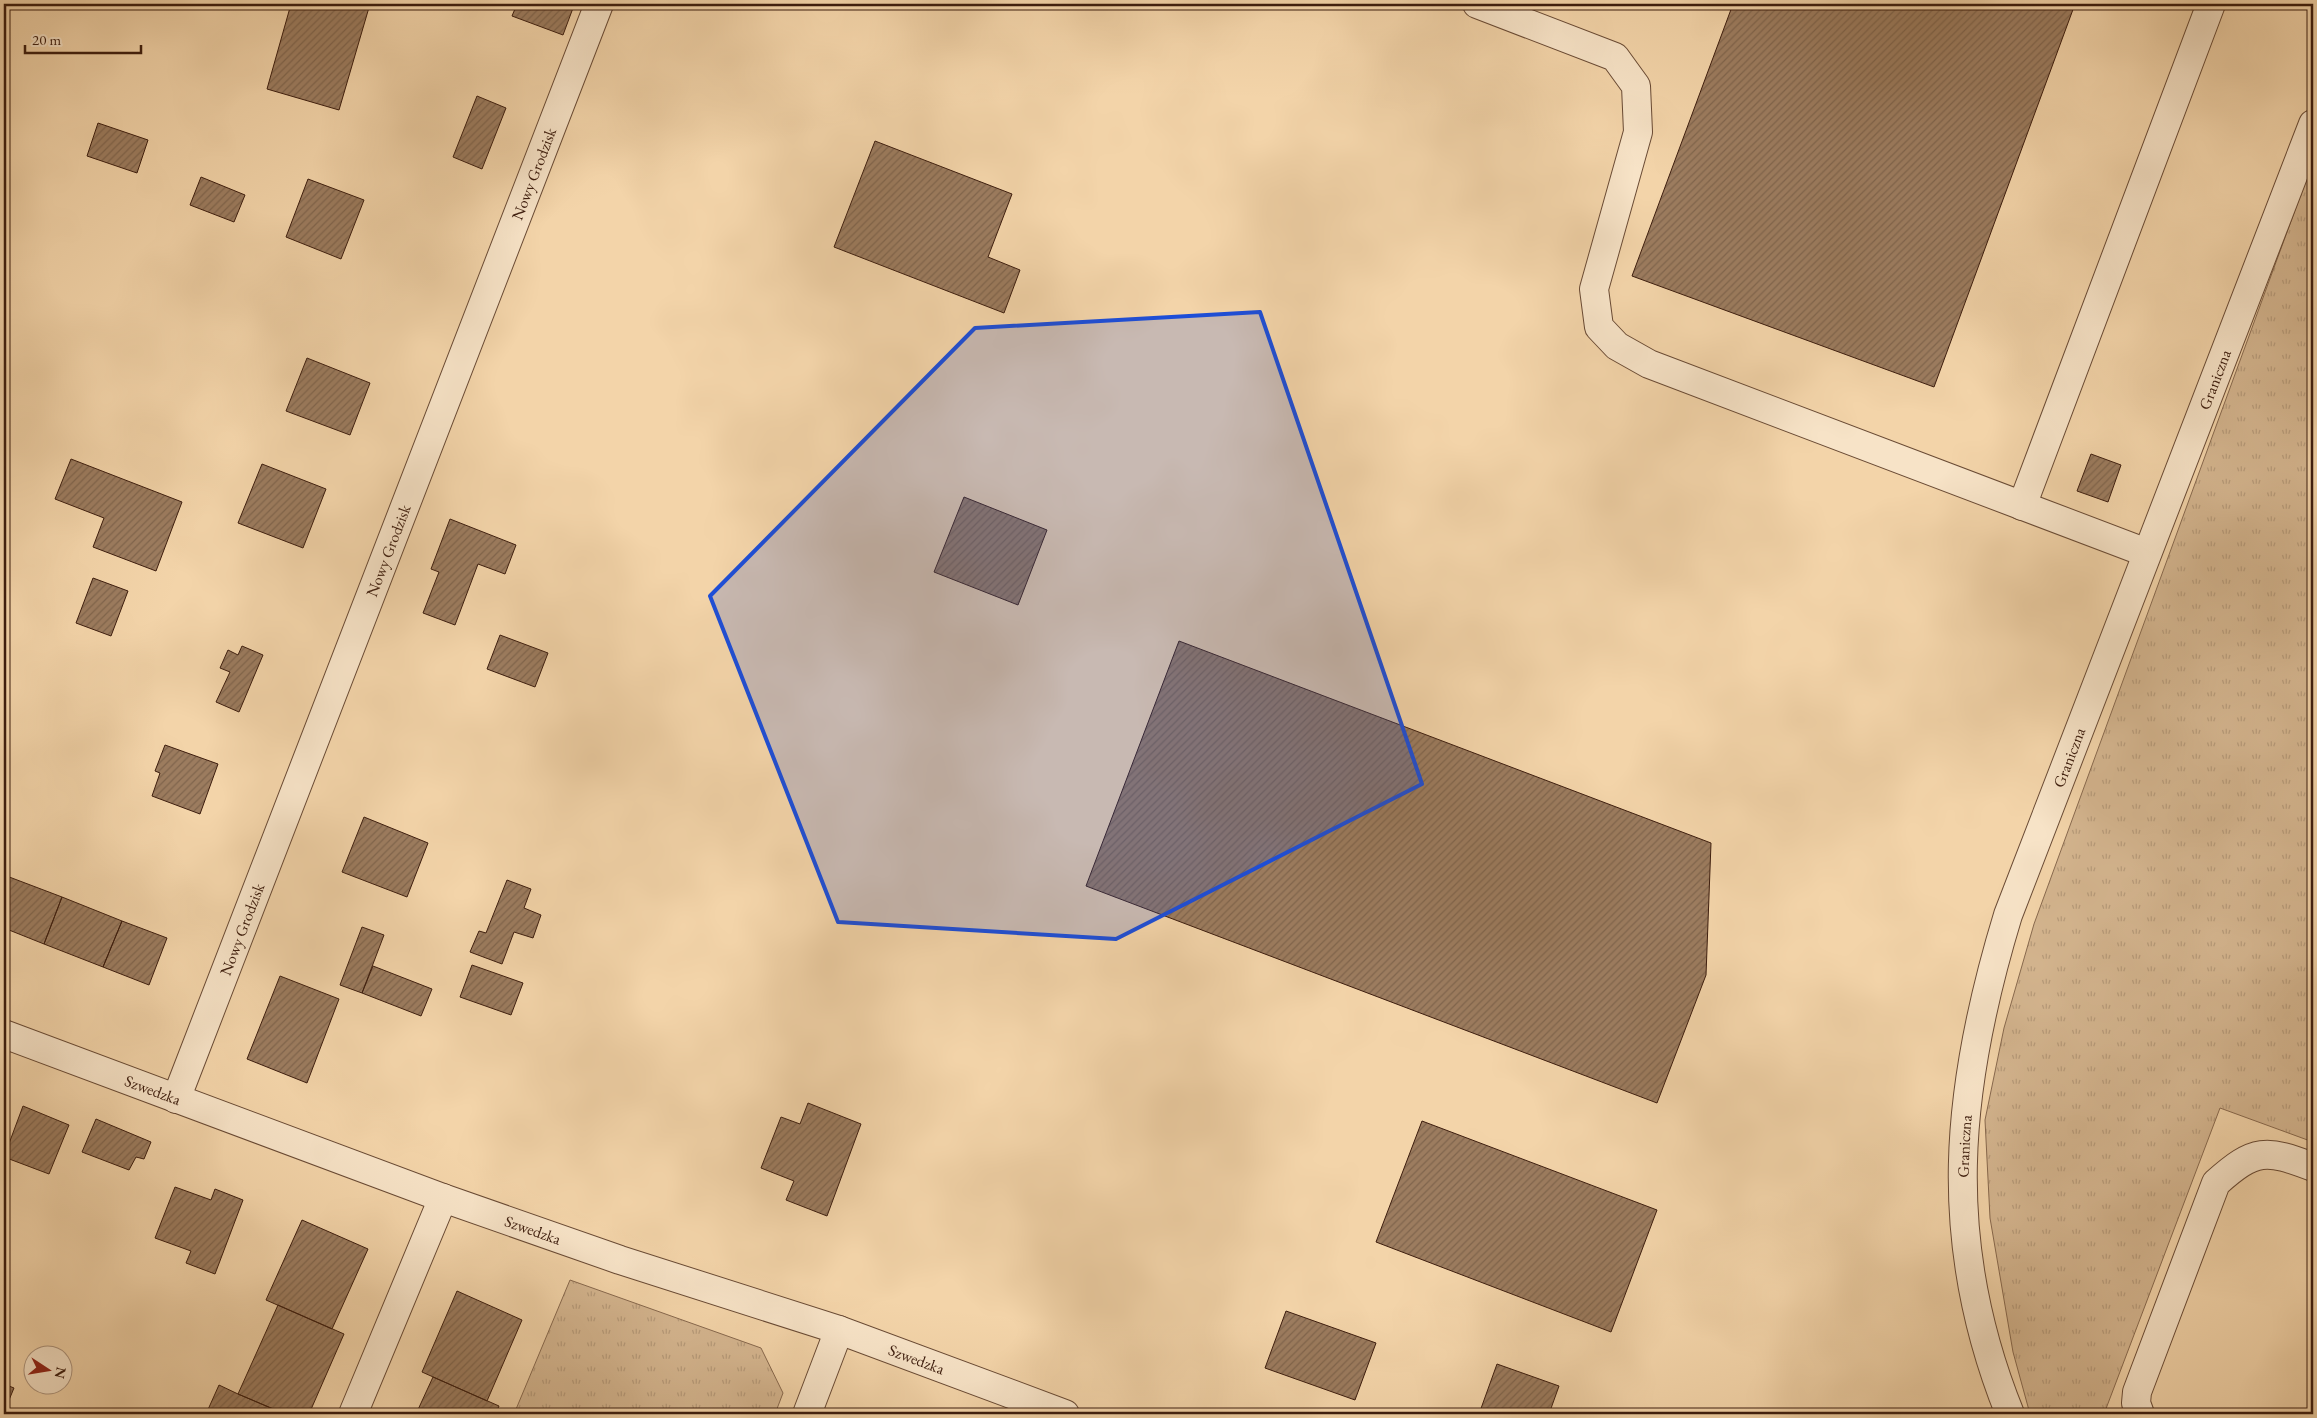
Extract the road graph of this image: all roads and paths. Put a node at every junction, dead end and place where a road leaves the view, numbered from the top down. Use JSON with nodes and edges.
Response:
{"nodes":[{"id":1,"x":599,"y":4,"type":"edge"},
{"id":2,"x":1477,"y":4,"type":"edge"},
{"id":3,"x":2211,"y":4,"type":"edge"},
{"id":4,"x":2313,"y":124,"type":"edge"},
{"id":5,"x":2022,"y":506,"type":"junction"},
{"id":6,"x":2147,"y":553,"type":"junction"},
{"id":7,"x":4,"y":1034,"type":"edge"},
{"id":8,"x":176,"y":1099,"type":"junction"},
{"id":9,"x":2313,"y":1167,"type":"edge"},
{"id":10,"x":443,"y":1198,"type":"junction"},
{"id":11,"x":839,"y":1330,"type":"junction"},
{"id":12,"x":353,"y":1414,"type":"edge"},
{"id":13,"x":807,"y":1414,"type":"edge"},
{"id":14,"x":1065,"y":1414,"type":"edge"},
{"id":15,"x":2010,"y":1414,"type":"edge"},
{"id":16,"x":2140,"y":1414,"type":"edge"}],
"edges":[{"from":1,"to":8,"type":"street","name":"Nowy Grodzisk"},
{"from":2,"to":5,"type":"street"},
{"from":3,"to":5,"type":"street"},
{"from":4,"to":6,"type":"street","name":"Graniczna"},
{"from":5,"to":6,"type":"street"},
{"from":6,"to":15,"type":"street","name":"Graniczna"},
{"from":7,"to":8,"type":"street","name":"Szwedzka"},
{"from":8,"to":10,"type":"street","name":"Szwedzka"},
{"from":9,"to":16,"type":"street"},
{"from":10,"to":11,"type":"street","name":"Szwedzka"},
{"from":10,"to":12,"type":"street"},
{"from":11,"to":13,"type":"street"},
{"from":11,"to":14,"type":"street","name":"Szwedzka"}]}
